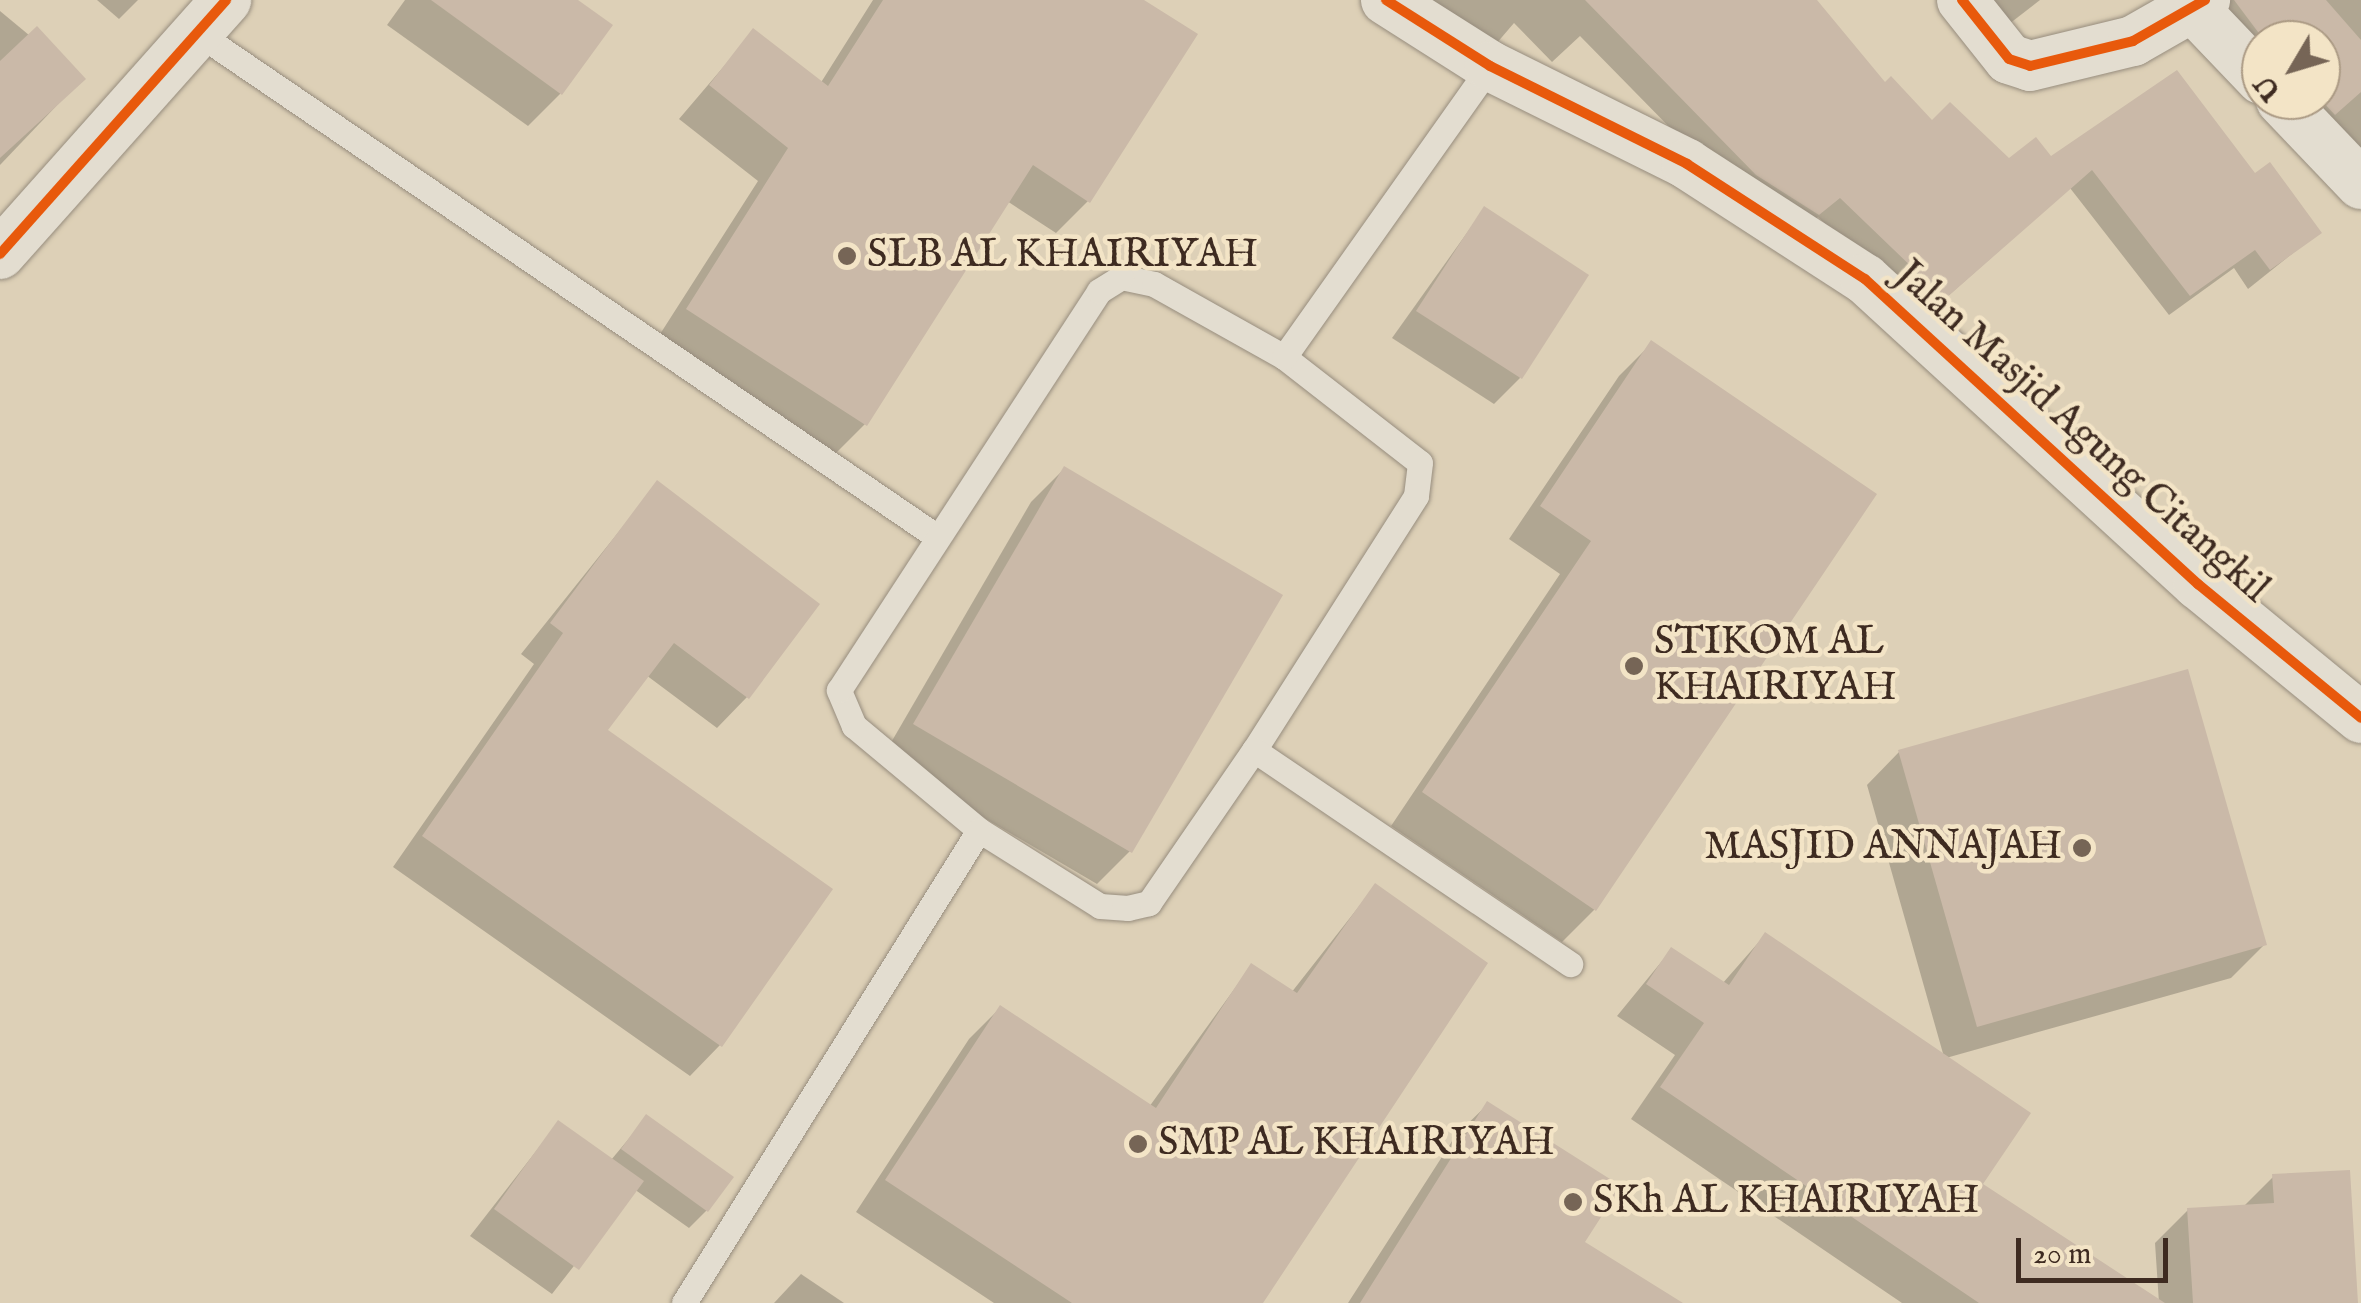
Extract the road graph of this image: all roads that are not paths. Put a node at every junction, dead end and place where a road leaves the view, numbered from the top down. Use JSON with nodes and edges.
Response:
{"nodes":[{"id":1,"x":1386,"y":0,"type":"edge"},
{"id":2,"x":1962,"y":0,"type":"edge"},
{"id":3,"x":2201,"y":6,"type":"edge"},
{"id":4,"x":212,"y":17,"type":"edge"},
{"id":5,"x":2241,"y":55,"type":"edge"},
{"id":6,"x":1490,"y":66,"type":"junction"},
{"id":7,"x":2299,"y":120,"type":"edge"},
{"id":8,"x":2361,"y":184,"type":"edge"},
{"id":9,"x":0,"y":254,"type":"edge"},
{"id":10,"x":1284,"y":357,"type":"junction"},
{"id":11,"x":936,"y":536,"type":"junction"},
{"id":12,"x":2361,"y":718,"type":"edge"},
{"id":13,"x":1254,"y":750,"type":"junction"},
{"id":14,"x":978,"y":830,"type":"junction"},
{"id":15,"x":1570,"y":964,"type":"dead end"},
{"id":16,"x":684,"y":1303,"type":"edge"}],
"edges":[{"from":1,"to":6,"type":"street","name":"Jalan Masjid Agung Citangkil"},
{"from":2,"to":3,"type":"street"},
{"from":3,"to":5,"type":"street"},
{"from":4,"to":9,"type":"street"},
{"from":4,"to":11,"type":"lane"},
{"from":6,"to":10,"type":"lane"},
{"from":6,"to":12,"type":"street","name":"Jalan Masjid Agung Citangkil"},
{"from":7,"to":8,"type":"street"},
{"from":10,"to":11,"type":"lane"},
{"from":10,"to":13,"type":"lane"},
{"from":11,"to":14,"type":"lane"},
{"from":13,"to":14,"type":"lane"},
{"from":13,"to":15,"type":"lane"},
{"from":14,"to":16,"type":"lane"}]}
